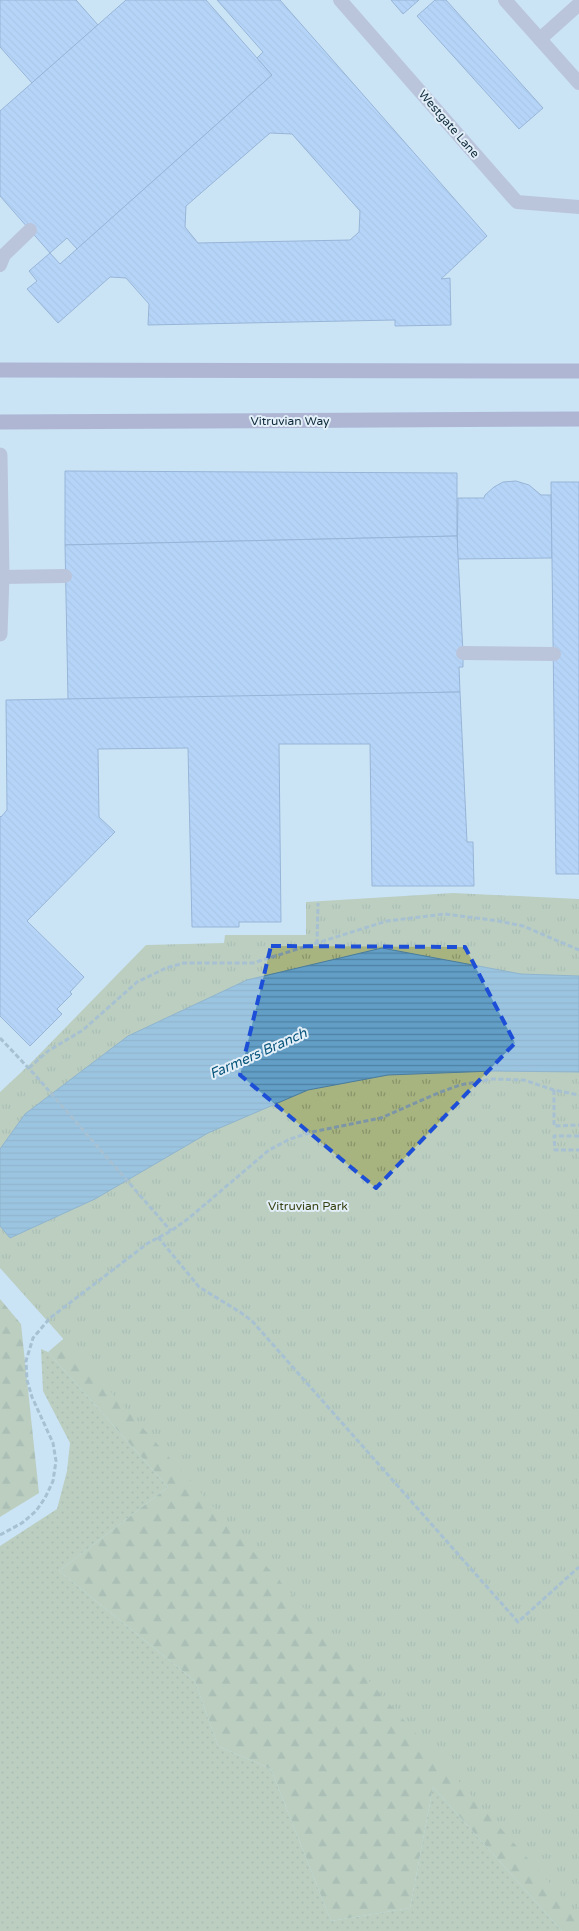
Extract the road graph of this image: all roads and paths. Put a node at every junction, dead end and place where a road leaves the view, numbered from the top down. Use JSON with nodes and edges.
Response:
{"nodes":[{"id":1,"x":340,"y":0,"type":"edge"},
{"id":2,"x":505,"y":0,"type":"edge"},
{"id":3,"x":579,"y":4,"type":"edge"},
{"id":4,"x":540,"y":39,"type":"junction"},
{"id":5,"x":579,"y":84,"type":"edge"},
{"id":6,"x":579,"y":206,"type":"edge"},
{"id":7,"x":30,"y":230,"type":"dead end"},
{"id":8,"x":0,"y":265,"type":"edge"},
{"id":9,"x":0,"y":369,"type":"edge"},
{"id":10,"x":579,"y":371,"type":"edge"},
{"id":11,"x":0,"y":378,"type":"edge"},
{"id":12,"x":579,"y":420,"type":"edge"},
{"id":13,"x":0,"y":422,"type":"edge"},
{"id":14,"x":0,"y":455,"type":"edge"},
{"id":15,"x":65,"y":576,"type":"dead end"},
{"id":16,"x":2,"y":577,"type":"junction"},
{"id":17,"x":0,"y":634,"type":"edge"},
{"id":18,"x":463,"y":653,"type":"dead end"},
{"id":19,"x":554,"y":654,"type":"dead end"},
{"id":20,"x":318,"y":903,"type":"dead end"},
{"id":21,"x":317,"y":944,"type":"junction"},
{"id":22,"x":579,"y":950,"type":"edge"},
{"id":23,"x":0,"y":1038,"type":"edge"},
{"id":24,"x":29,"y":1068,"type":"junction"},
{"id":25,"x":554,"y":1090,"type":"junction"},
{"id":26,"x":579,"y":1095,"type":"edge"},
{"id":27,"x":579,"y":1125,"type":"edge"},
{"id":28,"x":579,"y":1136,"type":"edge"},
{"id":29,"x":579,"y":1150,"type":"edge"},
{"id":30,"x":171,"y":1231,"type":"junction"},
{"id":31,"x":158,"y":1237,"type":"junction"},
{"id":32,"x":0,"y":1536,"type":"edge"},
{"id":33,"x":579,"y":1567,"type":"edge"}],
"edges":[{"from":1,"to":6,"type":"lane","name":"Westgate Lane"},
{"from":2,"to":4,"type":"lane"},
{"from":3,"to":4,"type":"lane"},
{"from":4,"to":5,"type":"lane"},
{"from":7,"to":8,"type":"lane"},
{"from":9,"to":10,"type":"main road"},
{"from":9,"to":11,"type":"main road"},
{"from":12,"to":13,"type":"main road","name":"Vitruvian Way"},
{"from":14,"to":16,"type":"street"},
{"from":15,"to":16,"type":"lane"},
{"from":16,"to":17,"type":"street"},
{"from":18,"to":19,"type":"lane"},
{"from":20,"to":21,"type":"path"},
{"from":21,"to":22,"type":"path"},
{"from":21,"to":24,"type":"path"},
{"from":23,"to":24,"type":"path"},
{"from":24,"to":30,"type":"path"},
{"from":25,"to":26,"type":"path"},
{"from":25,"to":27,"type":"path"},
{"from":25,"to":30,"type":"path"},
{"from":28,"to":29,"type":"path"},
{"from":30,"to":31,"type":"path"},
{"from":31,"to":32,"type":"path"},
{"from":31,"to":33,"type":"path"}]}
